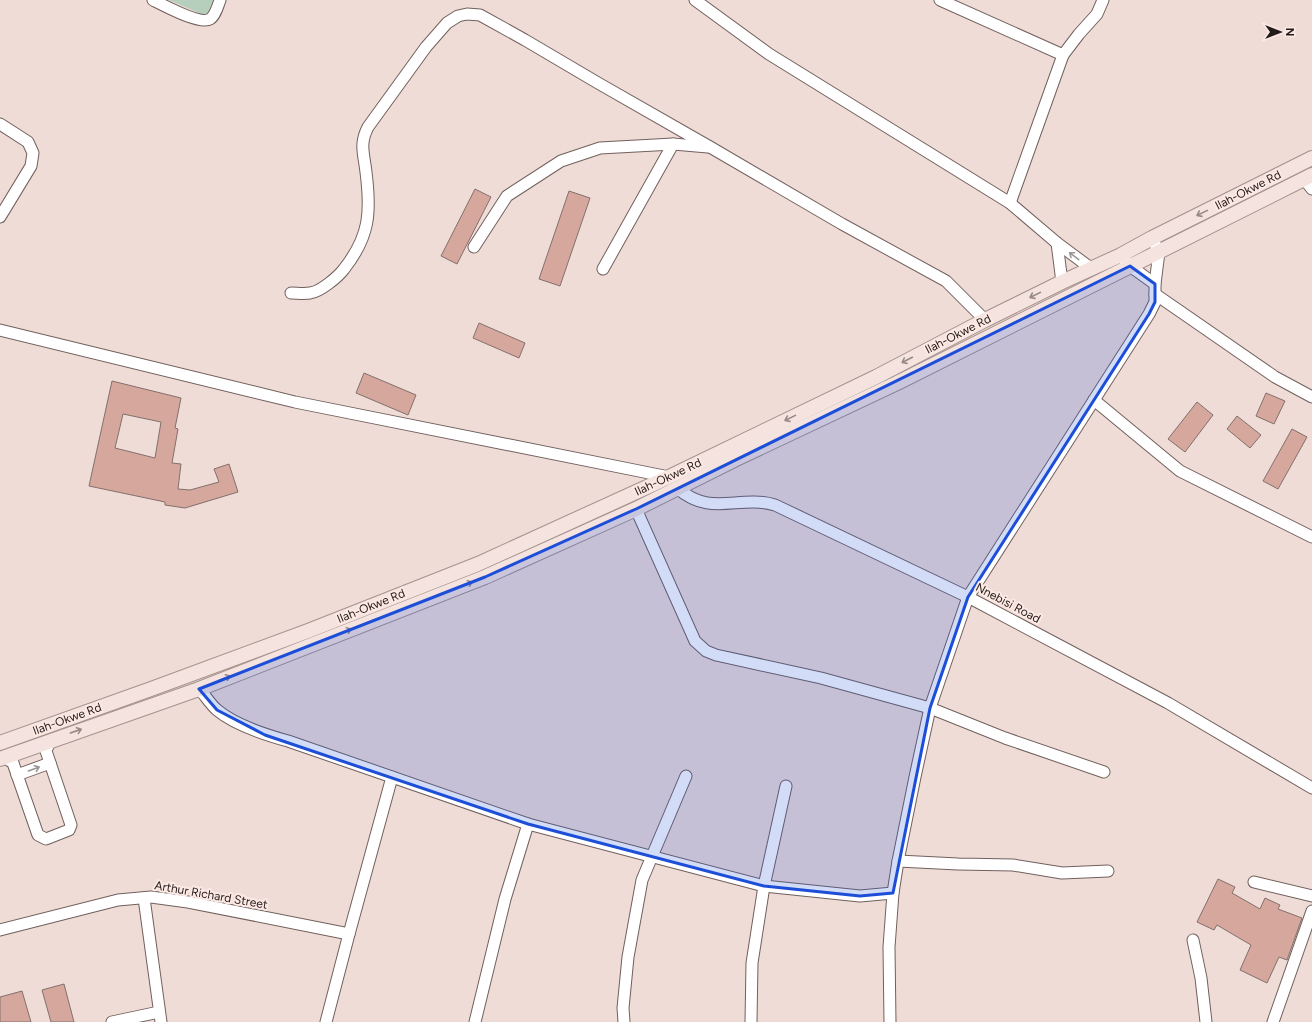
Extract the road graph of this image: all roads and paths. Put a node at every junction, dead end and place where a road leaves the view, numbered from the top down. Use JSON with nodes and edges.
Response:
{"nodes":[{"id":1,"x":153,"y":0,"type":"edge"},
{"id":2,"x":220,"y":0,"type":"edge"},
{"id":3,"x":695,"y":0,"type":"edge"},
{"id":4,"x":940,"y":0,"type":"edge"},
{"id":5,"x":1102,"y":0,"type":"edge"},
{"id":6,"x":1063,"y":55,"type":"junction"},
{"id":7,"x":0,"y":124,"type":"edge"},
{"id":8,"x":673,"y":144,"type":"junction"},
{"id":9,"x":710,"y":147,"type":"junction"},
{"id":10,"x":1312,"y":158,"type":"edge"},
{"id":11,"x":1309,"y":181,"type":"edge"},
{"id":12,"x":1010,"y":203,"type":"junction"},
{"id":13,"x":0,"y":217,"type":"edge"},
{"id":14,"x":1152,"y":238,"type":"junction"},
{"id":15,"x":1057,"y":243,"type":"junction"},
{"id":16,"x":474,"y":247,"type":"dead end"},
{"id":17,"x":1159,"y":252,"type":"junction"},
{"id":18,"x":1121,"y":255,"type":"junction"},
{"id":19,"x":1130,"y":266,"type":"junction"},
{"id":20,"x":603,"y":269,"type":"dead end"},
{"id":21,"x":1092,"y":269,"type":"junction"},
{"id":22,"x":1062,"y":282,"type":"junction"},
{"id":23,"x":1155,"y":289,"type":"junction"},
{"id":24,"x":291,"y":293,"type":"dead end"},
{"id":25,"x":985,"y":320,"type":"junction"},
{"id":26,"x":0,"y":330,"type":"edge"},
{"id":27,"x":1312,"y":398,"type":"edge"},
{"id":28,"x":1094,"y":400,"type":"junction"},
{"id":29,"x":673,"y":483,"type":"junction"},
{"id":30,"x":636,"y":509,"type":"junction"},
{"id":31,"x":1312,"y":537,"type":"edge"},
{"id":32,"x":968,"y":597,"type":"junction"},
{"id":33,"x":199,"y":689,"type":"junction"},
{"id":34,"x":930,"y":708,"type":"junction"},
{"id":35,"x":50,"y":741,"type":"junction"},
{"id":36,"x":0,"y":743,"type":"edge"},
{"id":37,"x":2,"y":758,"type":"edge"},
{"id":38,"x":50,"y":763,"type":"junction"},
{"id":39,"x":1104,"y":772,"type":"dead end"},
{"id":40,"x":17,"y":775,"type":"junction"},
{"id":41,"x":686,"y":776,"type":"dead end"},
{"id":42,"x":392,"y":777,"type":"junction"},
{"id":43,"x":786,"y":786,"type":"dead end"},
{"id":44,"x":1312,"y":788,"type":"edge"},
{"id":45,"x":528,"y":824,"type":"junction"},
{"id":46,"x":652,"y":858,"type":"junction"},
{"id":47,"x":898,"y":861,"type":"junction"},
{"id":48,"x":1108,"y":872,"type":"dead end"},
{"id":49,"x":1254,"y":882,"type":"dead end"},
{"id":50,"x":764,"y":886,"type":"junction"},
{"id":51,"x":893,"y":894,"type":"junction"},
{"id":52,"x":1312,"y":896,"type":"edge"},
{"id":53,"x":144,"y":898,"type":"junction"},
{"id":54,"x":1312,"y":911,"type":"edge"},
{"id":55,"x":0,"y":930,"type":"edge"},
{"id":56,"x":349,"y":934,"type":"junction"},
{"id":57,"x":1193,"y":940,"type":"dead end"},
{"id":58,"x":160,"y":1017,"type":"edge"},
{"id":59,"x":112,"y":1022,"type":"edge"},
{"id":60,"x":326,"y":1022,"type":"edge"},
{"id":61,"x":476,"y":1022,"type":"edge"},
{"id":62,"x":624,"y":1022,"type":"edge"},
{"id":63,"x":751,"y":1022,"type":"edge"},
{"id":64,"x":890,"y":1022,"type":"edge"},
{"id":65,"x":1206,"y":1022,"type":"edge"},
{"id":66,"x":1274,"y":1022,"type":"edge"}],
"edges":[{"from":1,"to":2,"type":"street"},
{"from":3,"to":12,"type":"street"},
{"from":4,"to":6,"type":"street"},
{"from":5,"to":6,"type":"street"},
{"from":6,"to":12,"type":"street"},
{"from":7,"to":13,"type":"street"},
{"from":8,"to":9,"type":"street"},
{"from":8,"to":16,"type":"street"},
{"from":8,"to":20,"type":"street"},
{"from":9,"to":24,"type":"street"},
{"from":9,"to":25,"type":"street"},
{"from":10,"to":14,"type":"main road","name":"Ilah-Okwe Rd","one_way":true},
{"from":11,"to":17,"type":"main road"},
{"from":12,"to":15,"type":"street"},
{"from":14,"to":17,"type":"street"},
{"from":14,"to":18,"type":"main road","name":"Ilah-Okwe Rd"},
{"from":21,"to":15,"type":"street","one_way":true},
{"from":15,"to":22,"type":"street"},
{"from":17,"to":19,"type":"main road"},
{"from":17,"to":23,"type":"street"},
{"from":18,"to":19,"type":"street"},
{"from":18,"to":21,"type":"main road","name":"Ilah-Okwe Rd"},
{"from":19,"to":23,"type":"street"},
{"from":19,"to":29,"type":"main road"},
{"from":21,"to":22,"type":"main road","name":"Ilah-Okwe Rd"},
{"from":22,"to":25,"type":"main road","name":"Ilah-Okwe Rd","one_way":true},
{"from":23,"to":27,"type":"street"},
{"from":23,"to":28,"type":"street"},
{"from":25,"to":29,"type":"main road","name":"Ilah-Okwe Rd","one_way":true},
{"from":26,"to":29,"type":"street"},
{"from":28,"to":31,"type":"street"},
{"from":28,"to":32,"type":"street"},
{"from":29,"to":30,"type":"main road"},
{"from":29,"to":32,"type":"street","name":"Nnebisi Road"},
{"from":29,"to":36,"type":"main road","name":"Ilah-Okwe Rd"},
{"from":33,"to":30,"type":"main road","one_way":true},
{"from":30,"to":34,"type":"street"},
{"from":32,"to":34,"type":"street"},
{"from":32,"to":44,"type":"street","name":"Nnebisi Road"},
{"from":35,"to":33,"type":"main road","one_way":true},
{"from":33,"to":42,"type":"street"},
{"from":34,"to":39,"type":"street"},
{"from":34,"to":47,"type":"street"},
{"from":35,"to":37,"type":"main road"},
{"from":35,"to":38,"type":"street"},
{"from":37,"to":40,"type":"street"},
{"from":40,"to":38,"type":"street","one_way":true},
{"from":38,"to":40,"type":"street"},
{"from":41,"to":46,"type":"street"},
{"from":42,"to":45,"type":"street"},
{"from":42,"to":56,"type":"street"},
{"from":43,"to":50,"type":"street"},
{"from":45,"to":46,"type":"street"},
{"from":45,"to":61,"type":"street"},
{"from":46,"to":50,"type":"street"},
{"from":46,"to":62,"type":"street"},
{"from":47,"to":48,"type":"street"},
{"from":47,"to":51,"type":"street"},
{"from":49,"to":52,"type":"street"},
{"from":50,"to":51,"type":"street"},
{"from":50,"to":63,"type":"street"},
{"from":51,"to":64,"type":"street"},
{"from":53,"to":55,"type":"street","name":"Arthur Richard Street"},
{"from":53,"to":56,"type":"street","name":"Arthur Richard Street"},
{"from":53,"to":58,"type":"street"},
{"from":54,"to":66,"type":"street"},
{"from":56,"to":60,"type":"street"},
{"from":57,"to":65,"type":"street"},
{"from":58,"to":59,"type":"street"}]}
